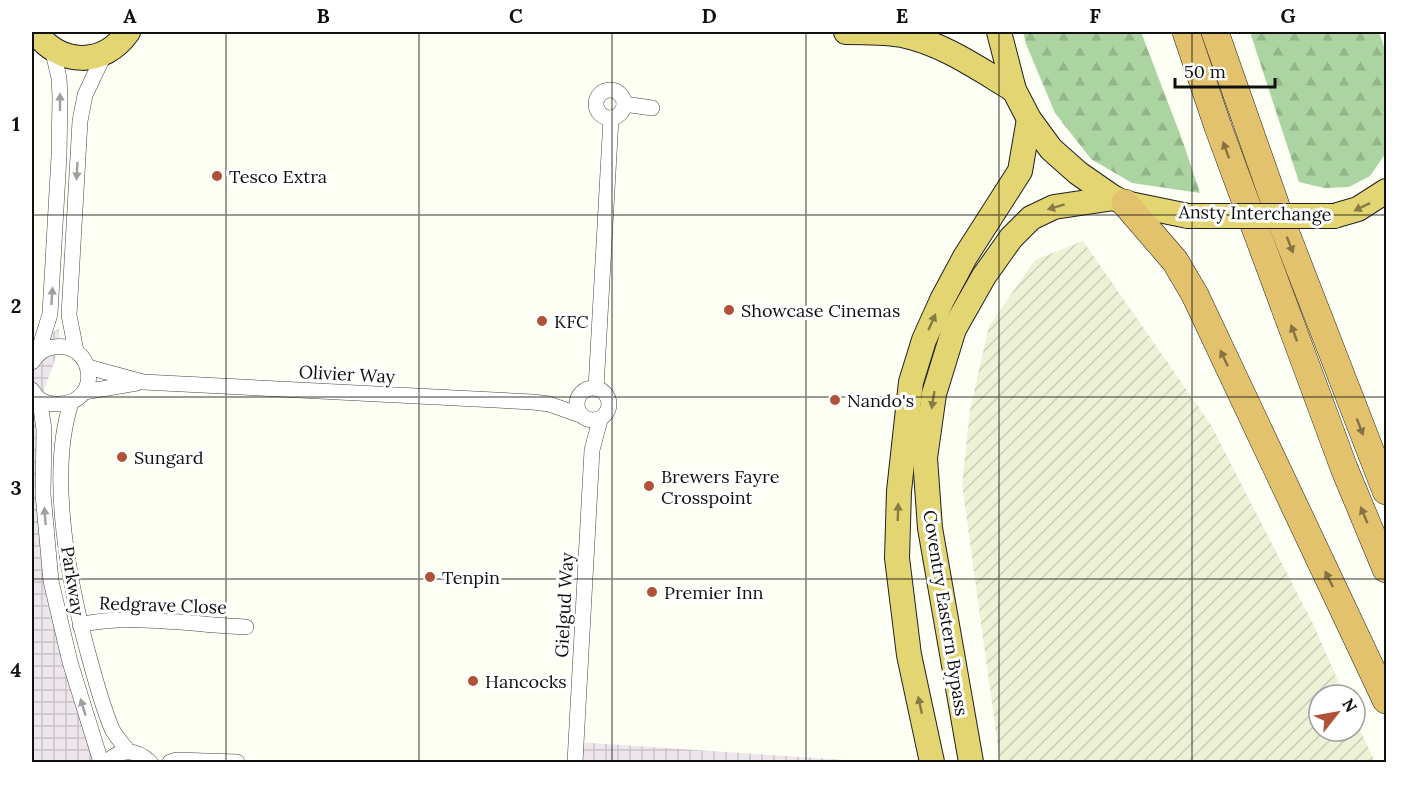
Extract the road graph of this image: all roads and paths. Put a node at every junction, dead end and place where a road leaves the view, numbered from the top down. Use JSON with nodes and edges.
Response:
{"nodes":[{"id":1,"x":34,"y":32,"type":"edge"},
{"id":2,"x":128,"y":32,"type":"edge"},
{"id":3,"x":846,"y":32,"type":"edge"},
{"id":4,"x":999,"y":32,"type":"edge"},
{"id":5,"x":1186,"y":32,"type":"edge"},
{"id":6,"x":1215,"y":32,"type":"edge"},
{"id":7,"x":52,"y":48,"type":"junction"},
{"id":8,"x":104,"y":55,"type":"junction"},
{"id":9,"x":1014,"y":90,"type":"junction"},
{"id":10,"x":624,"y":104,"type":"junction"},
{"id":11,"x":652,"y":108,"type":"dead end"},
{"id":12,"x":610,"y":118,"type":"junction"},
{"id":13,"x":1029,"y":119,"type":"junction"},
{"id":14,"x":1386,"y":191,"type":"edge"},
{"id":15,"x":1120,"y":200,"type":"junction"},
{"id":16,"x":76,"y":351,"type":"junction"},
{"id":17,"x":33,"y":358,"type":"edge"},
{"id":18,"x":88,"y":367,"type":"junction"},
{"id":19,"x":143,"y":382,"type":"junction"},
{"id":20,"x":596,"y":388,"type":"junction"},
{"id":21,"x":84,"y":392,"type":"junction"},
{"id":22,"x":36,"y":395,"type":"edge"},
{"id":23,"x":580,"y":395,"type":"junction"},
{"id":24,"x":71,"y":403,"type":"junction"},
{"id":25,"x":549,"y":404,"type":"junction"},
{"id":26,"x":588,"y":418,"type":"junction"},
{"id":27,"x":1386,"y":491,"type":"edge"},
{"id":28,"x":1386,"y":569,"type":"edge"},
{"id":29,"x":80,"y":625,"type":"junction"},
{"id":30,"x":246,"y":627,"type":"dead end"},
{"id":31,"x":1354,"y":632,"type":"junction"},
{"id":32,"x":1386,"y":700,"type":"edge"},
{"id":33,"x":1386,"y":715,"type":"edge"},
{"id":34,"x":128,"y":751,"type":"junction"},
{"id":35,"x":100,"y":762,"type":"edge"},
{"id":36,"x":106,"y":762,"type":"edge"},
{"id":37,"x":150,"y":762,"type":"edge"},
{"id":38,"x":170,"y":762,"type":"edge"},
{"id":39,"x":237,"y":762,"type":"edge"},
{"id":40,"x":574,"y":762,"type":"edge"},
{"id":41,"x":932,"y":762,"type":"edge"},
{"id":42,"x":971,"y":762,"type":"edge"}],
"edges":[{"from":1,"to":7,"type":"highway"},
{"from":2,"to":8,"type":"highway"},
{"from":3,"to":9,"type":"highway"},
{"from":4,"to":9,"type":"highway","name":"Ansty Interchange"},
{"from":28,"to":5,"type":"highway","one_way":true},
{"from":6,"to":27,"type":"highway","one_way":true},
{"from":7,"to":8,"type":"highway"},
{"from":17,"to":7,"type":"street","one_way":true},
{"from":8,"to":16,"type":"street","one_way":true},
{"from":9,"to":13,"type":"highway","name":"Ansty Interchange"},
{"from":10,"to":11,"type":"street"},
{"from":10,"to":12,"type":"street"},
{"from":10,"to":12,"type":"street"},
{"from":12,"to":20,"type":"street"},
{"from":13,"to":15,"type":"highway","name":"Ansty Interchange"},
{"from":41,"to":13,"type":"highway","name":"Coventry Eastern Bypass","one_way":true},
{"from":14,"to":15,"type":"highway","name":"Ansty Interchange","one_way":true,"bridge":true},
{"from":31,"to":15,"type":"highway","one_way":true},
{"from":15,"to":42,"type":"highway","name":"Coventry Eastern Bypass","one_way":true},
{"from":16,"to":17,"type":"street"},
{"from":16,"to":18,"type":"street"},
{"from":18,"to":19,"type":"street","name":"Olivier Way"},
{"from":18,"to":21,"type":"street"},
{"from":19,"to":21,"type":"street","name":"Olivier Way"},
{"from":19,"to":25,"type":"street","name":"Olivier Way"},
{"from":20,"to":23,"type":"street"},
{"from":20,"to":26,"type":"street"},
{"from":21,"to":24,"type":"street"},
{"from":22,"to":24,"type":"street"},
{"from":35,"to":22,"type":"street","name":"Parkway","one_way":true},
{"from":23,"to":25,"type":"street","name":"Olivier Way"},
{"from":23,"to":26,"type":"street"},
{"from":24,"to":29,"type":"street","name":"Parkway"},
{"from":25,"to":26,"type":"street","name":"Olivier Way"},
{"from":26,"to":40,"type":"street","name":"Gielgud Way"},
{"from":29,"to":30,"type":"street","name":"Redgrave Close"},
{"from":29,"to":34,"type":"street","name":"Parkway"},
{"from":31,"to":32,"type":"highway"},
{"from":31,"to":33,"type":"highway"},
{"from":34,"to":36,"type":"street"},
{"from":34,"to":37,"type":"street"},
{"from":38,"to":39,"type":"street"}]}
